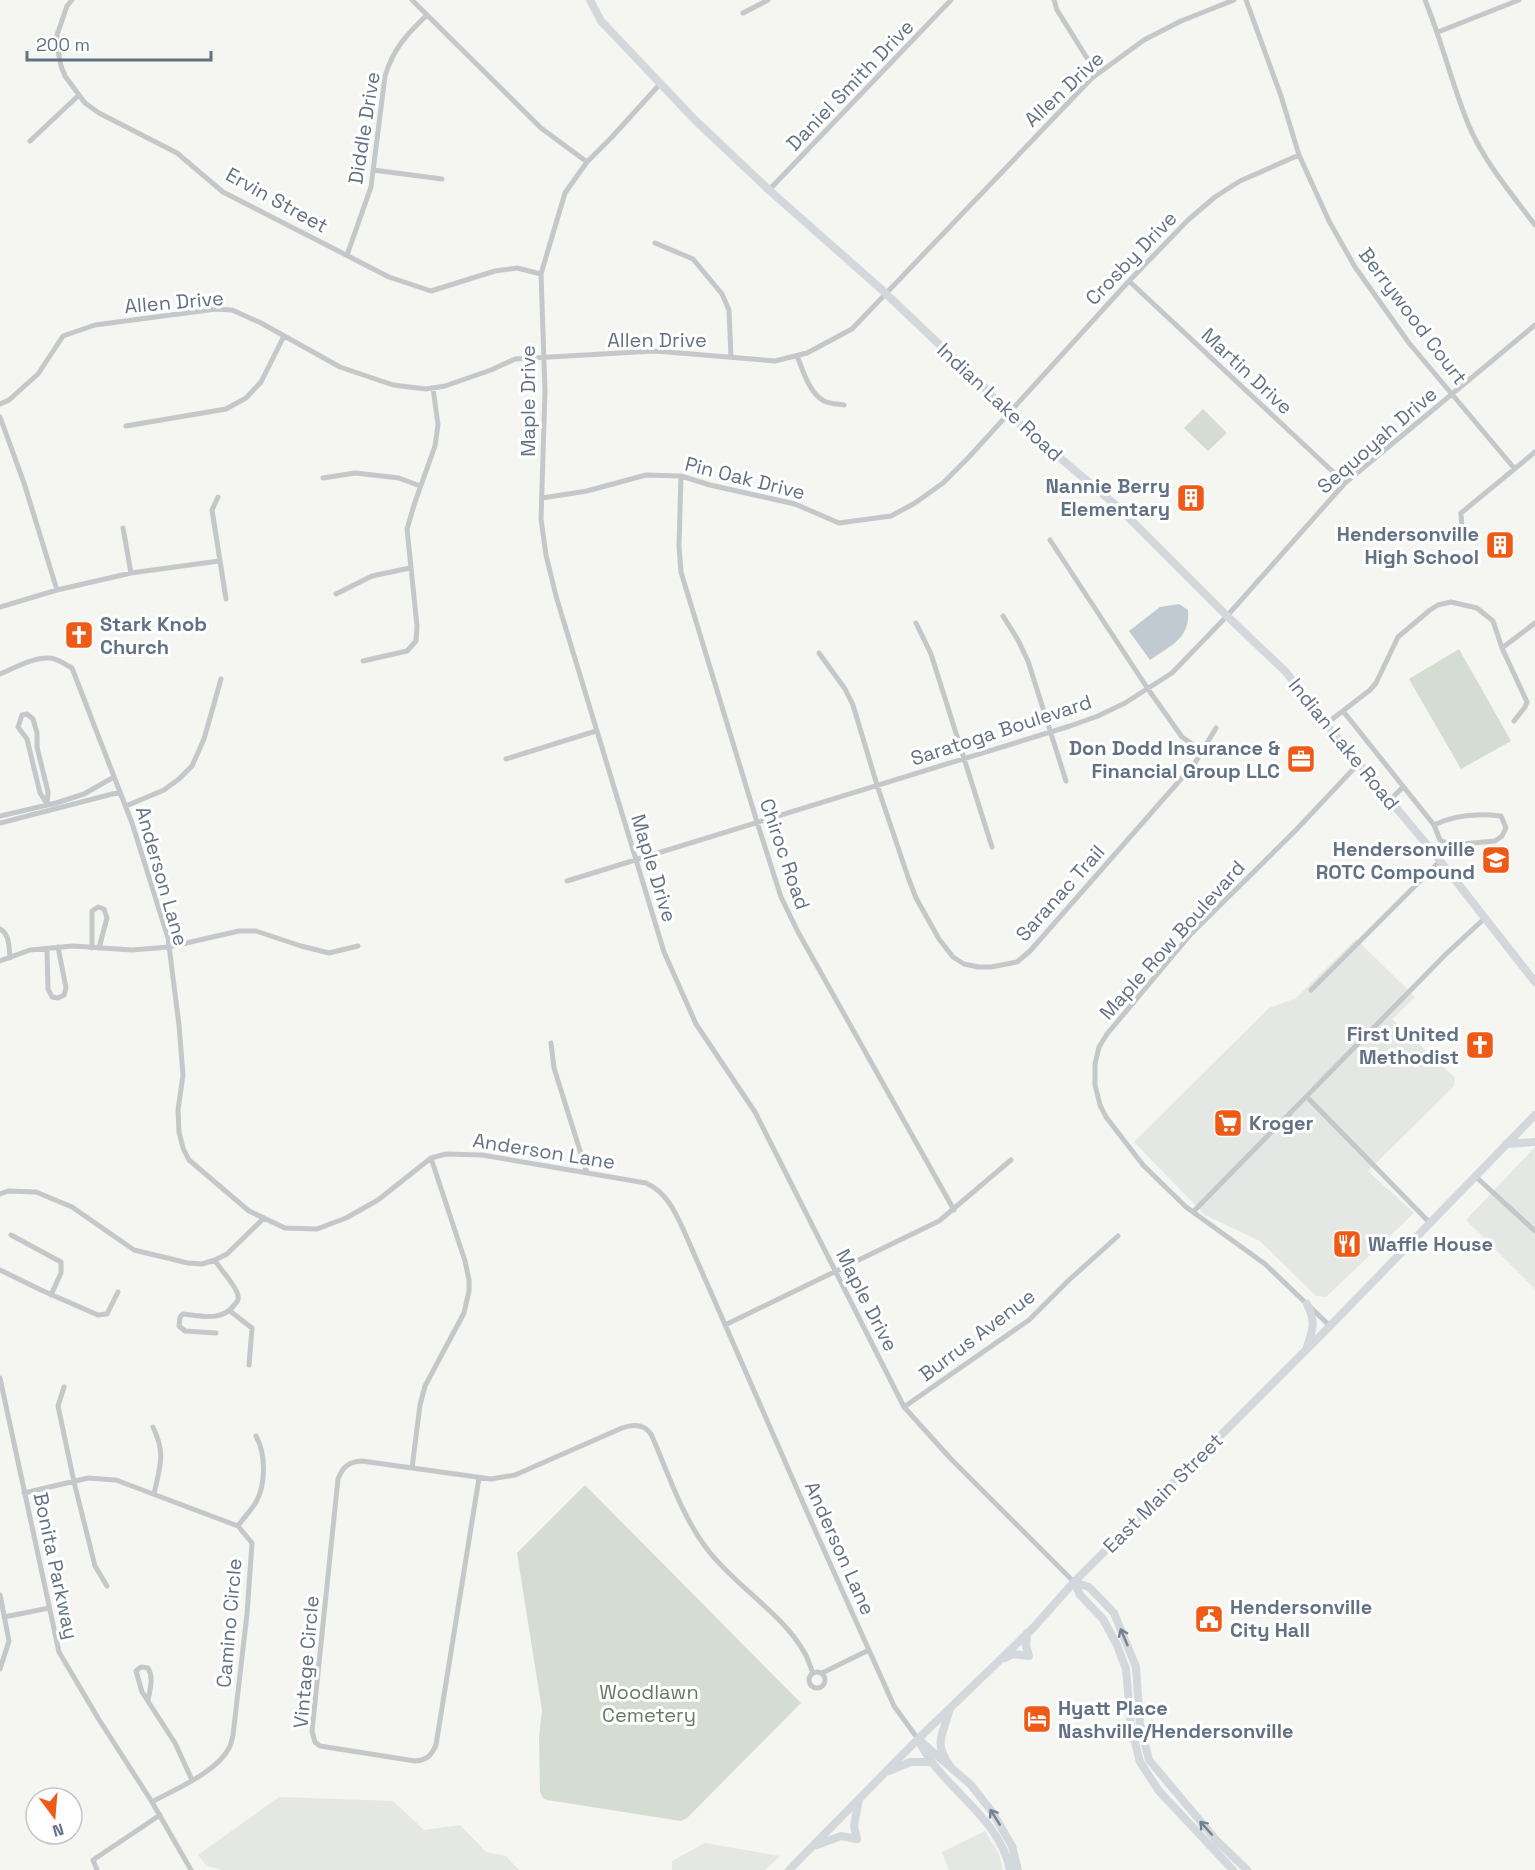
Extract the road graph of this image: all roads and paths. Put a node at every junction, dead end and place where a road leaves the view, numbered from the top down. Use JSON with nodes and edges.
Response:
{"nodes":[{"id":1,"x":72,"y":0,"type":"edge"},
{"id":2,"x":412,"y":0,"type":"edge"},
{"id":3,"x":590,"y":0,"type":"edge"},
{"id":4,"x":768,"y":0,"type":"edge"},
{"id":5,"x":951,"y":0,"type":"edge"},
{"id":6,"x":1054,"y":0,"type":"edge"},
{"id":7,"x":1234,"y":0,"type":"edge"},
{"id":8,"x":1246,"y":0,"type":"edge"},
{"id":9,"x":1425,"y":0,"type":"edge"},
{"id":10,"x":1519,"y":0,"type":"edge"},
{"id":11,"x":743,"y":13,"type":"dead end"},
{"id":12,"x":427,"y":15,"type":"junction"},
{"id":13,"x":1438,"y":32,"type":"junction"},
{"id":14,"x":1097,"y":74,"type":"junction"},
{"id":15,"x":660,"y":84,"type":"junction"},
{"id":16,"x":80,"y":95,"type":"junction"},
{"id":17,"x":30,"y":141,"type":"dead end"},
{"id":18,"x":1299,"y":155,"type":"junction"},
{"id":19,"x":587,"y":162,"type":"junction"},
{"id":20,"x":373,"y":171,"type":"junction"},
{"id":21,"x":442,"y":179,"type":"dead end"},
{"id":22,"x":770,"y":190,"type":"junction"},
{"id":23,"x":1535,"y":225,"type":"edge"},
{"id":24,"x":655,"y":243,"type":"dead end"},
{"id":25,"x":347,"y":255,"type":"junction"},
{"id":26,"x":541,"y":274,"type":"junction"},
{"id":27,"x":1129,"y":281,"type":"junction"},
{"id":28,"x":886,"y":294,"type":"junction"},
{"id":29,"x":1535,"y":325,"type":"edge"},
{"id":30,"x":284,"y":336,"type":"junction"},
{"id":31,"x":797,"y":356,"type":"junction"},
{"id":32,"x":731,"y":357,"type":"junction"},
{"id":33,"x":544,"y":358,"type":"junction"},
{"id":34,"x":433,"y":388,"type":"junction"},
{"id":35,"x":1452,"y":394,"type":"junction"},
{"id":36,"x":0,"y":404,"type":"edge"},
{"id":37,"x":843,"y":405,"type":"dead end"},
{"id":38,"x":1007,"y":413,"type":"junction"},
{"id":39,"x":0,"y":417,"type":"edge"},
{"id":40,"x":126,"y":426,"type":"dead end"},
{"id":41,"x":1535,"y":452,"type":"edge"},
{"id":42,"x":1514,"y":468,"type":"junction"},
{"id":43,"x":681,"y":476,"type":"junction"},
{"id":44,"x":323,"y":478,"type":"dead end"},
{"id":45,"x":1345,"y":483,"type":"junction"},
{"id":46,"x":420,"y":486,"type":"junction"},
{"id":47,"x":218,"y":497,"type":"dead end"},
{"id":48,"x":542,"y":498,"type":"junction"},
{"id":49,"x":123,"y":528,"type":"dead end"},
{"id":50,"x":1462,"y":530,"type":"dead end"},
{"id":51,"x":1050,"y":540,"type":"dead end"},
{"id":52,"x":219,"y":561,"type":"junction"},
{"id":53,"x":410,"y":568,"type":"junction"},
{"id":54,"x":131,"y":573,"type":"junction"},
{"id":55,"x":57,"y":590,"type":"junction"},
{"id":56,"x":336,"y":594,"type":"dead end"},
{"id":57,"x":225,"y":598,"type":"dead end"},
{"id":58,"x":0,"y":606,"type":"edge"},
{"id":59,"x":1003,"y":616,"type":"dead end"},
{"id":60,"x":1227,"y":616,"type":"junction"},
{"id":61,"x":916,"y":623,"type":"dead end"},
{"id":62,"x":1535,"y":623,"type":"edge"},
{"id":63,"x":1502,"y":648,"type":"junction"},
{"id":64,"x":819,"y":652,"type":"dead end"},
{"id":65,"x":363,"y":661,"type":"dead end"},
{"id":66,"x":0,"y":675,"type":"edge"},
{"id":67,"x":221,"y":679,"type":"dead end"},
{"id":68,"x":1148,"y":689,"type":"junction"},
{"id":69,"x":1342,"y":711,"type":"junction"},
{"id":70,"x":1514,"y":721,"type":"dead end"},
{"id":71,"x":1326,"y":724,"type":"junction"},
{"id":72,"x":1216,"y":728,"type":"dead end"},
{"id":73,"x":596,"y":730,"type":"junction"},
{"id":74,"x":1051,"y":732,"type":"junction"},
{"id":75,"x":1202,"y":751,"type":"junction"},
{"id":76,"x":964,"y":758,"type":"junction"},
{"id":77,"x":506,"y":759,"type":"dead end"},
{"id":78,"x":1359,"y":763,"type":"junction"},
{"id":79,"x":114,"y":777,"type":"junction"},
{"id":80,"x":1066,"y":781,"type":"dead end"},
{"id":81,"x":877,"y":785,"type":"junction"},
{"id":82,"x":1403,"y":787,"type":"junction"},
{"id":83,"x":120,"y":792,"type":"junction"},
{"id":84,"x":1390,"y":800,"type":"junction"},
{"id":85,"x":47,"y":804,"type":"junction"},
{"id":86,"x":126,"y":806,"type":"junction"},
{"id":87,"x":0,"y":816,"type":"edge"},
{"id":88,"x":757,"y":822,"type":"junction"},
{"id":89,"x":0,"y":823,"type":"edge"},
{"id":90,"x":1434,"y":825,"type":"junction"},
{"id":91,"x":992,"y":848,"type":"dead end"},
{"id":92,"x":636,"y":858,"type":"junction"},
{"id":93,"x":1440,"y":861,"type":"junction"},
{"id":94,"x":567,"y":881,"type":"dead end"},
{"id":95,"x":1485,"y":918,"type":"junction"},
{"id":96,"x":0,"y":929,"type":"edge"},
{"id":97,"x":358,"y":946,"type":"dead end"},
{"id":98,"x":58,"y":947,"type":"junction"},
{"id":99,"x":169,"y":947,"type":"junction"},
{"id":100,"x":92,"y":948,"type":"junction"},
{"id":101,"x":99,"y":948,"type":"junction"},
{"id":102,"x":47,"y":949,"type":"junction"},
{"id":103,"x":10,"y":958,"type":"junction"},
{"id":104,"x":1,"y":960,"type":"edge"},
{"id":105,"x":1535,"y":982,"type":"edge"},
{"id":106,"x":1311,"y":990,"type":"dead end"},
{"id":107,"x":552,"y":1043,"type":"dead end"},
{"id":108,"x":1307,"y":1097,"type":"junction"},
{"id":109,"x":1535,"y":1118,"type":"edge"},
{"id":110,"x":1535,"y":1142,"type":"edge"},
{"id":111,"x":1506,"y":1144,"type":"junction"},
{"id":112,"x":431,"y":1158,"type":"junction"},
{"id":113,"x":1011,"y":1160,"type":"dead end"},
{"id":114,"x":587,"y":1173,"type":"junction"},
{"id":115,"x":1475,"y":1176,"type":"junction"},
{"id":116,"x":0,"y":1194,"type":"edge"},
{"id":117,"x":954,"y":1210,"type":"junction"},
{"id":118,"x":1193,"y":1212,"type":"junction"},
{"id":119,"x":264,"y":1218,"type":"junction"},
{"id":120,"x":1430,"y":1222,"type":"junction"},
{"id":121,"x":1535,"y":1231,"type":"edge"},
{"id":122,"x":11,"y":1235,"type":"dead end"},
{"id":123,"x":1118,"y":1236,"type":"dead end"},
{"id":124,"x":215,"y":1260,"type":"junction"},
{"id":125,"x":0,"y":1270,"type":"edge"},
{"id":126,"x":836,"y":1272,"type":"junction"},
{"id":127,"x":118,"y":1292,"type":"dead end"},
{"id":128,"x":51,"y":1295,"type":"junction"},
{"id":129,"x":1307,"y":1304,"type":"junction"},
{"id":130,"x":230,"y":1311,"type":"junction"},
{"id":131,"x":724,"y":1325,"type":"junction"},
{"id":132,"x":1330,"y":1326,"type":"junction"},
{"id":133,"x":216,"y":1333,"type":"dead end"},
{"id":134,"x":1305,"y":1351,"type":"junction"},
{"id":135,"x":249,"y":1365,"type":"dead end"},
{"id":136,"x":0,"y":1378,"type":"edge"},
{"id":137,"x":64,"y":1387,"type":"dead end"},
{"id":138,"x":904,"y":1407,"type":"junction"},
{"id":139,"x":153,"y":1427,"type":"dead end"},
{"id":140,"x":256,"y":1436,"type":"dead end"},
{"id":141,"x":412,"y":1468,"type":"junction"},
{"id":142,"x":479,"y":1478,"type":"junction"},
{"id":143,"x":74,"y":1482,"type":"junction"},
{"id":144,"x":24,"y":1493,"type":"junction"},
{"id":145,"x":154,"y":1494,"type":"junction"},
{"id":146,"x":238,"y":1526,"type":"junction"},
{"id":147,"x":1074,"y":1582,"type":"junction"},
{"id":148,"x":107,"y":1586,"type":"dead end"},
{"id":149,"x":0,"y":1595,"type":"edge"},
{"id":150,"x":49,"y":1608,"type":"junction"},
{"id":151,"x":4,"y":1617,"type":"junction"},
{"id":152,"x":1027,"y":1633,"type":"junction"},
{"id":153,"x":869,"y":1650,"type":"junction"},
{"id":154,"x":998,"y":1661,"type":"junction"},
{"id":155,"x":1136,"y":1667,"type":"junction"},
{"id":156,"x":0,"y":1669,"type":"edge"},
{"id":157,"x":1126,"y":1669,"type":"junction"},
{"id":158,"x":813,"y":1673,"type":"junction"},
{"id":159,"x":822,"y":1673,"type":"junction"},
{"id":160,"x":148,"y":1700,"type":"junction"},
{"id":161,"x":949,"y":1709,"type":"junction"},
{"id":162,"x":1140,"y":1725,"type":"junction"},
{"id":163,"x":1131,"y":1727,"type":"junction"},
{"id":164,"x":918,"y":1739,"type":"junction"},
{"id":165,"x":931,"y":1762,"type":"junction"},
{"id":166,"x":950,"y":1766,"type":"junction"},
{"id":167,"x":886,"y":1772,"type":"junction"},
{"id":168,"x":192,"y":1780,"type":"junction"},
{"id":169,"x":859,"y":1799,"type":"junction"},
{"id":170,"x":152,"y":1802,"type":"junction"},
{"id":171,"x":1189,"y":1808,"type":"junction"},
{"id":172,"x":1180,"y":1814,"type":"junction"},
{"id":173,"x":159,"y":1815,"type":"junction"},
{"id":174,"x":813,"y":1846,"type":"junction"},
{"id":175,"x":97,"y":1870,"type":"edge"},
{"id":176,"x":191,"y":1870,"type":"edge"},
{"id":177,"x":789,"y":1870,"type":"edge"},
{"id":178,"x":1010,"y":1870,"type":"edge"},
{"id":179,"x":1018,"y":1870,"type":"edge"},
{"id":180,"x":1233,"y":1870,"type":"edge"},
{"id":181,"x":1247,"y":1870,"type":"edge"}],
"edges":[{"from":1,"to":16,"type":"street","name":"Ervin Street"},
{"from":2,"to":12,"type":"street"},
{"from":3,"to":15,"type":"street","name":"Indian Lake Road"},
{"from":4,"to":11,"type":"street"},
{"from":5,"to":22,"type":"street","name":"Daniel Smith Drive"},
{"from":6,"to":14,"type":"street"},
{"from":7,"to":14,"type":"street","name":"Allen Drive"},
{"from":8,"to":18,"type":"street","name":"Berrywood Court"},
{"from":9,"to":13,"type":"street"},
{"from":10,"to":13,"type":"street"},
{"from":12,"to":19,"type":"street"},
{"from":12,"to":20,"type":"street","name":"Diddle Drive"},
{"from":13,"to":23,"type":"street"},
{"from":14,"to":28,"type":"street","name":"Allen Drive"},
{"from":15,"to":19,"type":"street","name":"Maple Drive"},
{"from":15,"to":22,"type":"street","name":"Indian Lake Road"},
{"from":16,"to":17,"type":"street"},
{"from":16,"to":25,"type":"street","name":"Ervin Street"},
{"from":18,"to":27,"type":"street","name":"Crosby Drive"},
{"from":18,"to":35,"type":"street","name":"Berrywood Court"},
{"from":19,"to":26,"type":"street","name":"Maple Drive"},
{"from":20,"to":21,"type":"street"},
{"from":20,"to":25,"type":"street","name":"Diddle Drive"},
{"from":22,"to":28,"type":"street","name":"Indian Lake Road"},
{"from":24,"to":32,"type":"street"},
{"from":25,"to":26,"type":"street","name":"Ervin Street"},
{"from":26,"to":33,"type":"street","name":"Maple Drive"},
{"from":27,"to":38,"type":"street","name":"Crosby Drive"},
{"from":27,"to":45,"type":"street","name":"Martin Drive"},
{"from":28,"to":31,"type":"street","name":"Allen Drive"},
{"from":28,"to":38,"type":"street","name":"Indian Lake Road"},
{"from":29,"to":35,"type":"street","name":"Sequoyah Drive"},
{"from":30,"to":34,"type":"street","name":"Allen Drive"},
{"from":30,"to":36,"type":"street","name":"Allen Drive"},
{"from":30,"to":40,"type":"street"},
{"from":31,"to":32,"type":"street","name":"Allen Drive"},
{"from":31,"to":37,"type":"street"},
{"from":32,"to":33,"type":"street","name":"Allen Drive"},
{"from":33,"to":34,"type":"street","name":"Allen Drive"},
{"from":33,"to":48,"type":"street","name":"Maple Drive"},
{"from":34,"to":46,"type":"street"},
{"from":35,"to":42,"type":"street","name":"Berrywood Court"},
{"from":35,"to":45,"type":"street","name":"Sequoyah Drive"},
{"from":38,"to":43,"type":"street","name":"Pin Oak Drive"},
{"from":38,"to":60,"type":"street","name":"Indian Lake Road"},
{"from":39,"to":55,"type":"street"},
{"from":41,"to":42,"type":"street"},
{"from":42,"to":50,"type":"street"},
{"from":43,"to":48,"type":"street","name":"Pin Oak Drive"},
{"from":43,"to":88,"type":"street","name":"Chiroc Road"},
{"from":44,"to":46,"type":"street"},
{"from":45,"to":60,"type":"street","name":"Sequoyah Drive"},
{"from":46,"to":53,"type":"street"},
{"from":47,"to":52,"type":"street"},
{"from":48,"to":73,"type":"street","name":"Maple Drive"},
{"from":49,"to":54,"type":"street"},
{"from":51,"to":68,"type":"street"},
{"from":52,"to":54,"type":"street"},
{"from":52,"to":57,"type":"street"},
{"from":53,"to":56,"type":"street"},
{"from":53,"to":65,"type":"street"},
{"from":54,"to":55,"type":"street"},
{"from":55,"to":58,"type":"street"},
{"from":59,"to":74,"type":"street"},
{"from":60,"to":68,"type":"street","name":"Saratoga Boulevard"},
{"from":60,"to":71,"type":"street","name":"Indian Lake Road"},
{"from":61,"to":76,"type":"street"},
{"from":62,"to":63,"type":"street"},
{"from":63,"to":69,"type":"street"},
{"from":63,"to":70,"type":"street"},
{"from":64,"to":81,"type":"street","name":"Saranac Trail"},
{"from":66,"to":79,"type":"street","name":"Anderson Lane"},
{"from":67,"to":86,"type":"street"},
{"from":68,"to":74,"type":"street","name":"Saratoga Boulevard"},
{"from":68,"to":75,"type":"street"},
{"from":69,"to":71,"type":"street"},
{"from":69,"to":82,"type":"street"},
{"from":71,"to":78,"type":"street","name":"Indian Lake Road"},
{"from":72,"to":75,"type":"street","name":"Saranac Trail"},
{"from":73,"to":77,"type":"street"},
{"from":73,"to":92,"type":"street","name":"Maple Drive"},
{"from":74,"to":76,"type":"street","name":"Saratoga Boulevard"},
{"from":74,"to":80,"type":"street"},
{"from":75,"to":81,"type":"street","name":"Saranac Trail"},
{"from":76,"to":81,"type":"street","name":"Saratoga Boulevard"},
{"from":76,"to":91,"type":"street"},
{"from":78,"to":84,"type":"street","name":"Indian Lake Road"},
{"from":78,"to":118,"type":"street","name":"Maple Row Boulevard"},
{"from":79,"to":83,"type":"street","name":"Anderson Lane"},
{"from":79,"to":85,"type":"street"},
{"from":81,"to":88,"type":"street","name":"Saratoga Boulevard"},
{"from":82,"to":84,"type":"street"},
{"from":82,"to":90,"type":"street"},
{"from":83,"to":86,"type":"street","name":"Anderson Lane"},
{"from":83,"to":89,"type":"street"},
{"from":84,"to":93,"type":"street","name":"Indian Lake Road"},
{"from":85,"to":85,"type":"street"},
{"from":85,"to":87,"type":"street"},
{"from":86,"to":99,"type":"street","name":"Anderson Lane"},
{"from":88,"to":92,"type":"street","name":"Saratoga Boulevard"},
{"from":88,"to":117,"type":"street","name":"Chiroc Road"},
{"from":90,"to":90,"type":"street"},
{"from":92,"to":94,"type":"street","name":"Saratoga Boulevard"},
{"from":92,"to":126,"type":"street","name":"Maple Drive"},
{"from":93,"to":95,"type":"street","name":"Indian Lake Road"},
{"from":93,"to":106,"type":"street"},
{"from":95,"to":105,"type":"street","name":"Indian Lake Road"},
{"from":95,"to":108,"type":"street"},
{"from":96,"to":103,"type":"street"},
{"from":97,"to":99,"type":"street"},
{"from":98,"to":100,"type":"street"},
{"from":98,"to":102,"type":"street"},
{"from":98,"to":102,"type":"street"},
{"from":99,"to":101,"type":"street"},
{"from":99,"to":119,"type":"street","name":"Anderson Lane"},
{"from":100,"to":101,"type":"street"},
{"from":100,"to":101,"type":"street"},
{"from":102,"to":103,"type":"street"},
{"from":103,"to":104,"type":"street"},
{"from":107,"to":114,"type":"street"},
{"from":108,"to":118,"type":"street"},
{"from":108,"to":120,"type":"street"},
{"from":109,"to":111,"type":"main road","name":"East Main Street"},
{"from":110,"to":111,"type":"main road"},
{"from":111,"to":115,"type":"main road","name":"East Main Street"},
{"from":112,"to":114,"type":"street","name":"Anderson Lane"},
{"from":112,"to":119,"type":"street","name":"Anderson Lane"},
{"from":112,"to":141,"type":"street"},
{"from":113,"to":117,"type":"street"},
{"from":114,"to":131,"type":"street","name":"Anderson Lane"},
{"from":115,"to":120,"type":"main road","name":"East Main Street"},
{"from":115,"to":121,"type":"street"},
{"from":116,"to":124,"type":"street"},
{"from":117,"to":126,"type":"street"},
{"from":118,"to":129,"type":"street","name":"Maple Row Boulevard"},
{"from":119,"to":124,"type":"street"},
{"from":120,"to":132,"type":"main road","name":"East Main Street"},
{"from":122,"to":128,"type":"street"},
{"from":123,"to":138,"type":"street","name":"Burrus Avenue"},
{"from":124,"to":130,"type":"street"},
{"from":125,"to":128,"type":"street"},
{"from":126,"to":131,"type":"street"},
{"from":126,"to":138,"type":"street","name":"Maple Drive"},
{"from":127,"to":128,"type":"street"},
{"from":129,"to":132,"type":"street","name":"Maple Row Boulevard"},
{"from":129,"to":134,"type":"main road"},
{"from":130,"to":133,"type":"street"},
{"from":130,"to":135,"type":"street"},
{"from":131,"to":153,"type":"street","name":"Anderson Lane"},
{"from":132,"to":134,"type":"main road","name":"East Main Street"},
{"from":134,"to":147,"type":"main road","name":"East Main Street"},
{"from":136,"to":144,"type":"street","name":"Bonita Parkway"},
{"from":137,"to":143,"type":"street"},
{"from":138,"to":147,"type":"street","name":"Maple Drive"},
{"from":139,"to":145,"type":"street"},
{"from":140,"to":146,"type":"street"},
{"from":141,"to":142,"type":"street","name":"Vintage Circle"},
{"from":141,"to":142,"type":"street","name":"Vintage Circle"},
{"from":142,"to":158,"type":"street","name":"Vintage Circle"},
{"from":143,"to":144,"type":"street"},
{"from":143,"to":145,"type":"street"},
{"from":143,"to":148,"type":"street"},
{"from":144,"to":150,"type":"street","name":"Bonita Parkway"},
{"from":145,"to":146,"type":"street"},
{"from":146,"to":168,"type":"street","name":"Camino Circle"},
{"from":147,"to":152,"type":"main road","name":"East Main Street"},
{"from":155,"to":147,"type":"street","one_way":true},
{"from":147,"to":157,"type":"street"},
{"from":149,"to":151,"type":"street"},
{"from":150,"to":151,"type":"street"},
{"from":150,"to":170,"type":"street","name":"Bonita Parkway"},
{"from":151,"to":156,"type":"street"},
{"from":152,"to":154,"type":"main road","name":"East Main Street"},
{"from":152,"to":154,"type":"main road"},
{"from":153,"to":159,"type":"street"},
{"from":153,"to":164,"type":"street","name":"Anderson Lane"},
{"from":154,"to":161,"type":"main road","name":"East Main Street"},
{"from":155,"to":157,"type":"street"},
{"from":155,"to":162,"type":"street"},
{"from":157,"to":163,"type":"street"},
{"from":158,"to":159,"type":"street"},
{"from":158,"to":159,"type":"street"},
{"from":160,"to":160,"type":"street"},
{"from":160,"to":168,"type":"street"},
{"from":161,"to":164,"type":"main road","name":"East Main Street"},
{"from":161,"to":166,"type":"main road"},
{"from":162,"to":163,"type":"street"},
{"from":162,"to":171,"type":"street"},
{"from":163,"to":172,"type":"street"},
{"from":164,"to":165,"type":"street"},
{"from":164,"to":166,"type":"street"},
{"from":164,"to":167,"type":"main road","name":"East Main Street"},
{"from":165,"to":167,"type":"main road"},
{"from":165,"to":178,"type":"street"},
{"from":179,"to":166,"type":"street","one_way":true},
{"from":167,"to":169,"type":"main road","name":"East Main Street"},
{"from":168,"to":170,"type":"street","name":"Camino Circle"},
{"from":169,"to":174,"type":"main road","name":"East Main Street"},
{"from":169,"to":174,"type":"main road"},
{"from":170,"to":173,"type":"street","name":"Bonita Parkway"},
{"from":171,"to":172,"type":"street"},
{"from":181,"to":171,"type":"street","one_way":true},
{"from":172,"to":180,"type":"street"},
{"from":173,"to":175,"type":"street"},
{"from":173,"to":176,"type":"street","name":"Bonita Parkway"},
{"from":174,"to":177,"type":"main road","name":"East Main Street"}]}
